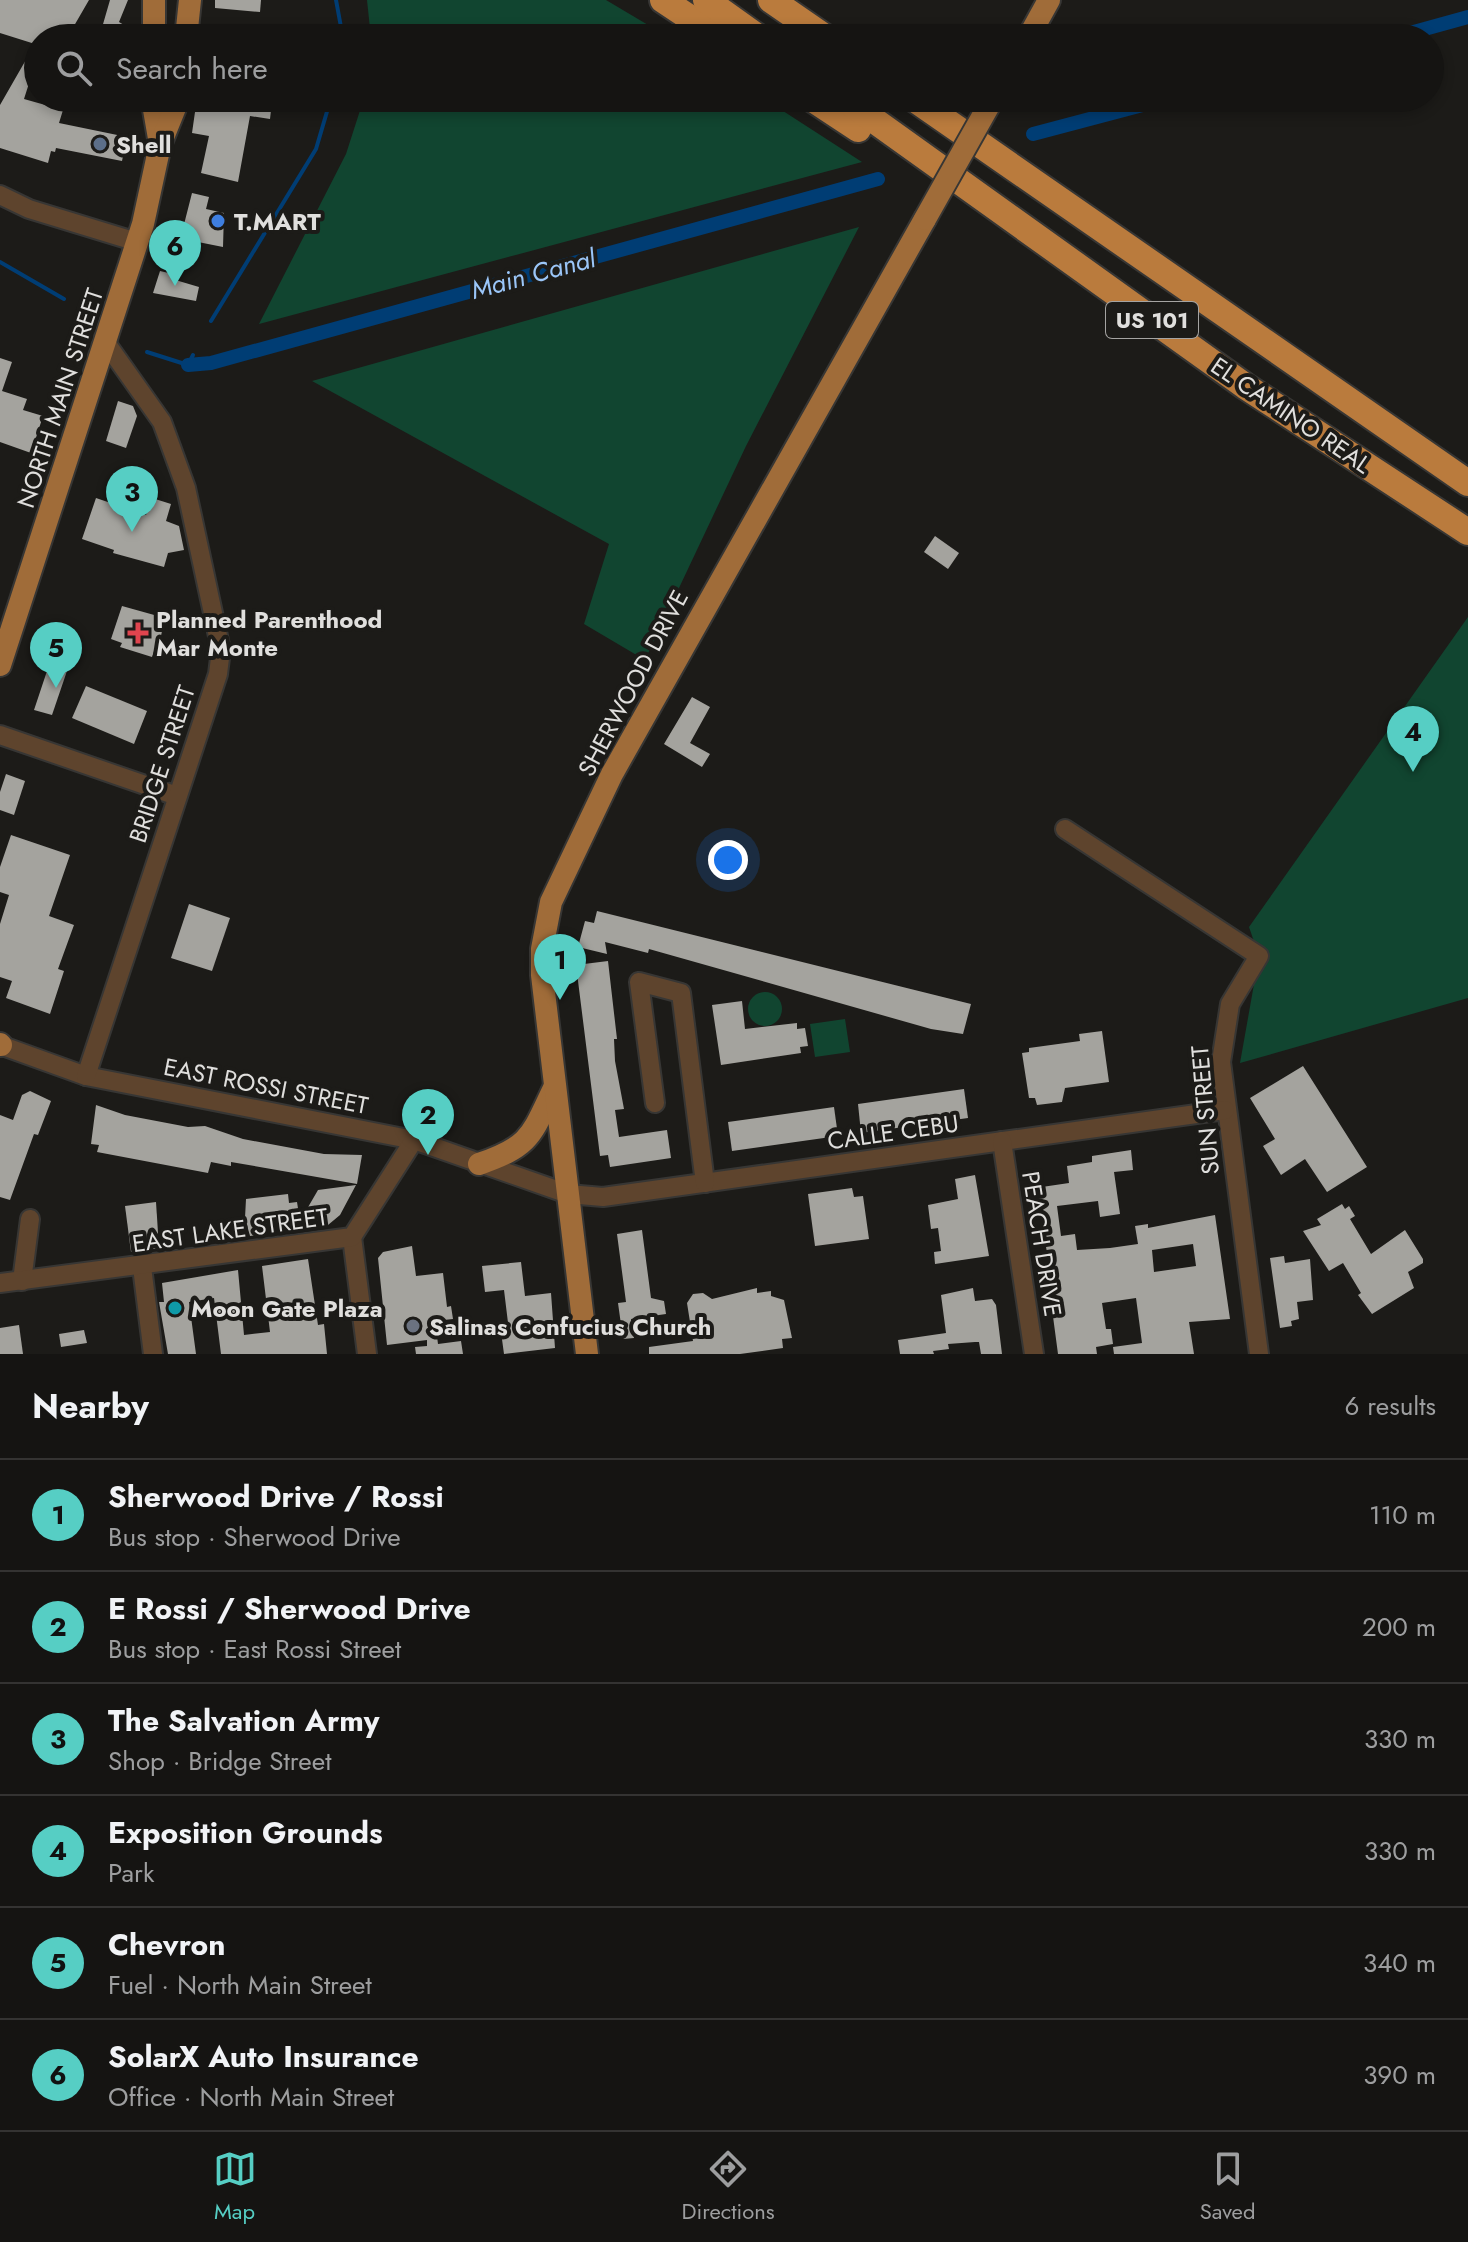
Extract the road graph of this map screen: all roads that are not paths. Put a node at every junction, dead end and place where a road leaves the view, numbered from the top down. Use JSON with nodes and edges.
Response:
{"nodes":[{"id":1,"x":154,"y":0,"type":"edge"},
{"id":2,"x":190,"y":0,"type":"edge"},
{"id":3,"x":663,"y":0,"type":"edge"},
{"id":4,"x":706,"y":0,"type":"edge"},
{"id":5,"x":771,"y":0,"type":"edge"},
{"id":6,"x":1049,"y":0,"type":"edge"},
{"id":7,"x":154,"y":24,"type":"edge"},
{"id":8,"x":187,"y":24,"type":"edge"},
{"id":9,"x":699,"y":24,"type":"edge"},
{"id":10,"x":739,"y":24,"type":"edge"},
{"id":11,"x":806,"y":24,"type":"edge"},
{"id":12,"x":1036,"y":24,"type":"edge"},
{"id":13,"x":154,"y":112,"type":"edge"},
{"id":14,"x":173,"y":112,"type":"edge"},
{"id":15,"x":832,"y":112,"type":"edge"},
{"id":16,"x":863,"y":112,"type":"edge"},
{"id":17,"x":933,"y":112,"type":"edge"},
{"id":18,"x":985,"y":112,"type":"edge"},
{"id":19,"x":160,"y":145,"type":"junction"},
{"id":20,"x":0,"y":195,"type":"edge"},
{"id":21,"x":137,"y":242,"type":"junction"},
{"id":22,"x":104,"y":340,"type":"junction"},
{"id":23,"x":1245,"y":386,"type":"junction"},
{"id":24,"x":1468,"y":483,"type":"edge"},
{"id":25,"x":1468,"y":532,"type":"edge"},
{"id":26,"x":0,"y":665,"type":"edge"},
{"id":27,"x":0,"y":735,"type":"edge"},
{"id":28,"x":177,"y":796,"type":"junction"},
{"id":29,"x":1065,"y":829,"type":"dead end"},
{"id":30,"x":0,"y":1045,"type":"edge"},
{"id":31,"x":86,"y":1076,"type":"junction"},
{"id":32,"x":554,"y":1087,"type":"junction"},
{"id":33,"x":655,"y":1103,"type":"dead end"},
{"id":34,"x":1225,"y":1110,"type":"junction"},
{"id":35,"x":414,"y":1140,"type":"junction"},
{"id":36,"x":1002,"y":1141,"type":"junction"},
{"id":37,"x":479,"y":1164,"type":"junction"},
{"id":38,"x":705,"y":1183,"type":"junction"},
{"id":39,"x":568,"y":1194,"type":"junction"},
{"id":40,"x":30,"y":1219,"type":"dead end"},
{"id":41,"x":352,"y":1237,"type":"junction"},
{"id":42,"x":142,"y":1267,"type":"junction"},
{"id":43,"x":22,"y":1281,"type":"junction"},
{"id":44,"x":0,"y":1283,"type":"edge"},
{"id":45,"x":153,"y":1354,"type":"edge"},
{"id":46,"x":367,"y":1354,"type":"edge"},
{"id":47,"x":587,"y":1354,"type":"edge"},
{"id":48,"x":1034,"y":1354,"type":"edge"},
{"id":49,"x":1259,"y":1354,"type":"edge"}],
"edges":[{"from":1,"to":7,"type":"main road"},
{"from":2,"to":8,"type":"main road"},
{"from":3,"to":9,"type":"highway"},
{"from":4,"to":10,"type":"highway"},
{"from":5,"to":11,"type":"highway"},
{"from":6,"to":12,"type":"main road"},
{"from":13,"to":19,"type":"main road","name":"NORTH MAIN STREET"},
{"from":14,"to":19,"type":"main road","name":"NORTH MAIN STREET"},
{"from":15,"to":23,"type":"highway"},
{"from":16,"to":23,"type":"highway","name":"EL CAMINO REAL","number":"US 101"},
{"from":17,"to":24,"type":"highway","name":"EL CAMINO REAL","number":"US 101"},
{"from":18,"to":32,"type":"main road","name":"SHERWOOD DRIVE","bridge":true},
{"from":19,"to":21,"type":"main road","name":"NORTH MAIN STREET"},
{"from":20,"to":21,"type":"street"},
{"from":21,"to":22,"type":"main road","name":"NORTH MAIN STREET"},
{"from":22,"to":26,"type":"main road","name":"NORTH MAIN STREET"},
{"from":22,"to":28,"type":"street","name":"BRIDGE STREET"},
{"from":23,"to":25,"type":"highway","name":"EL CAMINO REAL","number":"US 101"},
{"from":27,"to":28,"type":"street"},
{"from":28,"to":31,"type":"street","name":"BRIDGE STREET"},
{"from":29,"to":34,"type":"street","name":"SUN STREET"},
{"from":30,"to":31,"type":"street","name":"EAST ROSSI STREET"},
{"from":31,"to":35,"type":"street","name":"EAST ROSSI STREET"},
{"from":32,"to":37,"type":"main road"},
{"from":32,"to":39,"type":"main road","name":"SHERWOOD DRIVE"},
{"from":33,"to":38,"type":"street"},
{"from":34,"to":36,"type":"street","name":"CALLE CEBU"},
{"from":34,"to":49,"type":"street","name":"SUN STREET"},
{"from":35,"to":37,"type":"street","name":"EAST ROSSI STREET"},
{"from":35,"to":41,"type":"street","name":"EAST LAKE STREET"},
{"from":36,"to":38,"type":"street","name":"CALLE CEBU"},
{"from":36,"to":48,"type":"street","name":"PEACH DRIVE"},
{"from":37,"to":39,"type":"street","name":"EAST ROSSI STREET"},
{"from":38,"to":39,"type":"street","name":"CALLE CEBU"},
{"from":39,"to":47,"type":"main road","name":"SHERWOOD DRIVE"},
{"from":40,"to":43,"type":"street"},
{"from":41,"to":42,"type":"street","name":"EAST LAKE STREET"},
{"from":41,"to":46,"type":"street"},
{"from":42,"to":43,"type":"street","name":"EAST LAKE STREET"},
{"from":42,"to":45,"type":"street"},
{"from":43,"to":44,"type":"street","name":"EAST LAKE STREET"}]}
